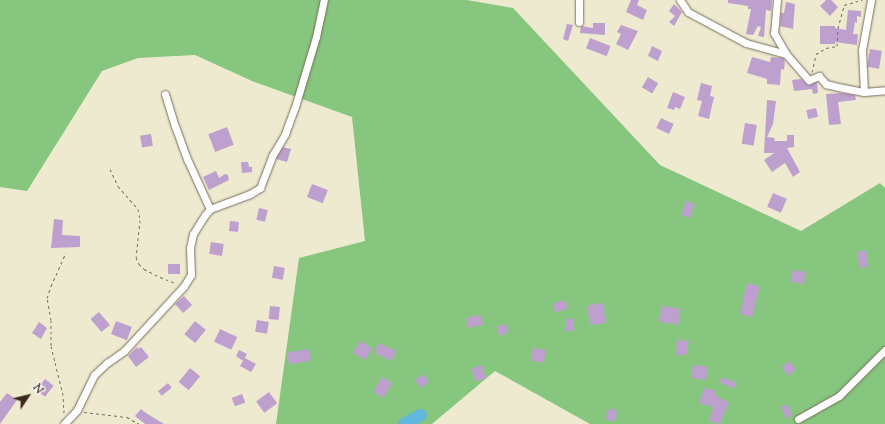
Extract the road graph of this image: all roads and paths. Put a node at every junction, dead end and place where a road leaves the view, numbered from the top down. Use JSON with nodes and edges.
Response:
{"nodes":[{"id":1,"x":324,"y":0,"type":"edge"},
{"id":2,"x":579,"y":0,"type":"edge"},
{"id":3,"x":680,"y":0,"type":"edge"},
{"id":4,"x":776,"y":0,"type":"edge"},
{"id":5,"x":862,"y":0,"type":"edge"},
{"id":6,"x":871,"y":0,"type":"edge"},
{"id":7,"x":579,"y":22,"type":"dead end"},
{"id":8,"x":786,"y":54,"type":"junction"},
{"id":9,"x":809,"y":80,"type":"junction"},
{"id":10,"x":885,"y":90,"type":"edge"},
{"id":11,"x":864,"y":92,"type":"junction"},
{"id":12,"x":165,"y":94,"type":"dead end"},
{"id":13,"x":110,"y":169,"type":"dead end"},
{"id":14,"x":210,"y":209,"type":"junction"},
{"id":15,"x":66,"y":253,"type":"dead end"},
{"id":16,"x":184,"y":286,"type":"junction"},
{"id":17,"x":885,"y":350,"type":"edge"},
{"id":18,"x":77,"y":410,"type":"junction"},
{"id":19,"x":798,"y":419,"type":"dead end"},
{"id":20,"x":64,"y":420,"type":"edge"},
{"id":21,"x":139,"y":424,"type":"edge"}],
"edges":[{"from":1,"to":14,"type":"street"},
{"from":2,"to":7,"type":"street"},
{"from":3,"to":8,"type":"street"},
{"from":4,"to":8,"type":"street"},
{"from":5,"to":9,"type":"path"},
{"from":6,"to":11,"type":"street"},
{"from":8,"to":9,"type":"street"},
{"from":9,"to":11,"type":"street"},
{"from":10,"to":11,"type":"street"},
{"from":12,"to":14,"type":"street"},
{"from":13,"to":16,"type":"path"},
{"from":14,"to":16,"type":"street"},
{"from":15,"to":20,"type":"path"},
{"from":16,"to":18,"type":"street"},
{"from":17,"to":19,"type":"street"},
{"from":18,"to":20,"type":"street"},
{"from":18,"to":21,"type":"path"}]}
